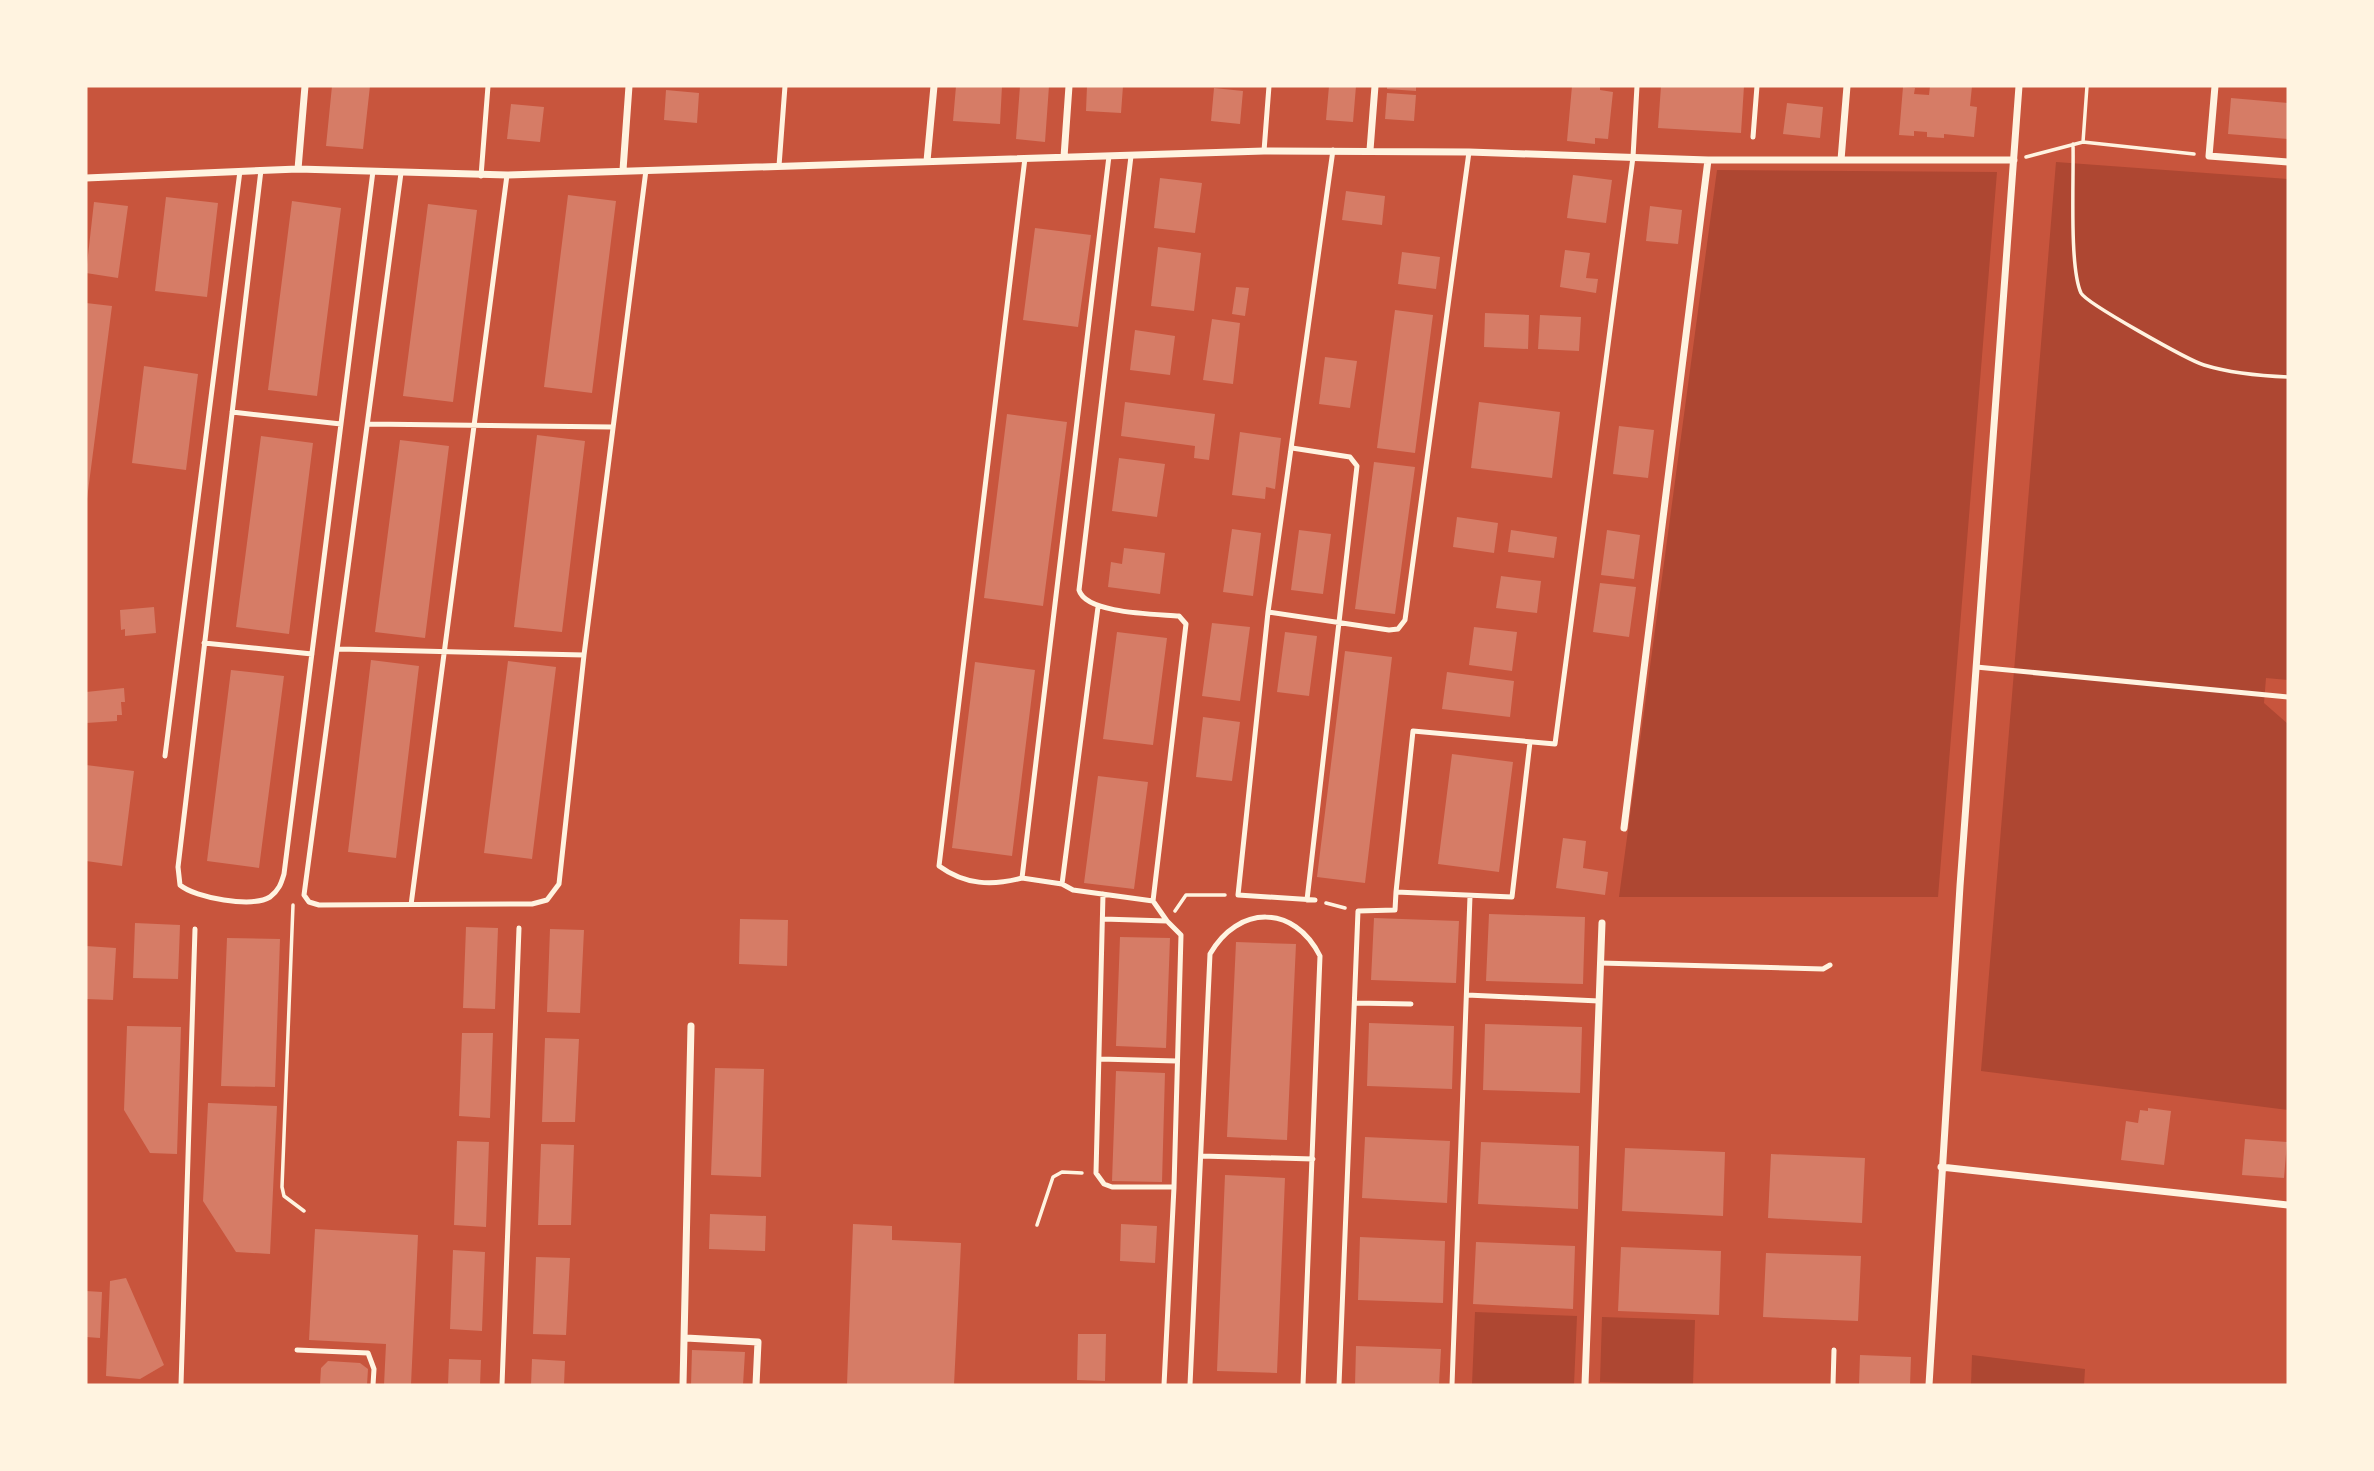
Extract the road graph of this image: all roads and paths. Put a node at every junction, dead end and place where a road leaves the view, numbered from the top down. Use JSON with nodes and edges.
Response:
{"nodes":[{"id":1,"x":306,"y":86,"type":"edge"},
{"id":2,"x":488,"y":86,"type":"edge"},
{"id":3,"x":629,"y":86,"type":"edge"},
{"id":4,"x":785,"y":86,"type":"edge"},
{"id":5,"x":934,"y":86,"type":"edge"},
{"id":6,"x":1069,"y":86,"type":"edge"},
{"id":7,"x":1269,"y":86,"type":"edge"},
{"id":8,"x":1375,"y":86,"type":"edge"},
{"id":9,"x":1637,"y":86,"type":"edge"},
{"id":10,"x":1756,"y":86,"type":"edge"},
{"id":11,"x":1847,"y":86,"type":"edge"},
{"id":12,"x":2020,"y":86,"type":"edge"},
{"id":13,"x":2087,"y":86,"type":"edge"},
{"id":14,"x":2215,"y":86,"type":"edge"},
{"id":15,"x":1753,"y":137,"type":"dead end"},
{"id":16,"x":2083,"y":142,"type":"junction"},
{"id":17,"x":2073,"y":144,"type":"junction"},
{"id":18,"x":1333,"y":150,"type":"junction"},
{"id":19,"x":1370,"y":150,"type":"junction"},
{"id":20,"x":1264,"y":151,"type":"junction"},
{"id":21,"x":1469,"y":152,"type":"junction"},
{"id":22,"x":1109,"y":156,"type":"junction"},
{"id":23,"x":1132,"y":156,"type":"junction"},
{"id":24,"x":2209,"y":156,"type":"junction"},
{"id":25,"x":1064,"y":157,"type":"junction"},
{"id":26,"x":1633,"y":157,"type":"junction"},
{"id":27,"x":1025,"y":158,"type":"junction"},
{"id":28,"x":1709,"y":160,"type":"junction"},
{"id":29,"x":1841,"y":160,"type":"junction"},
{"id":30,"x":2014,"y":160,"type":"junction"},
{"id":31,"x":927,"y":162,"type":"junction"},
{"id":32,"x":2288,"y":162,"type":"edge"},
{"id":33,"x":779,"y":166,"type":"junction"},
{"id":34,"x":298,"y":169,"type":"junction"},
{"id":35,"x":261,"y":170,"type":"junction"},
{"id":36,"x":623,"y":170,"type":"junction"},
{"id":37,"x":646,"y":170,"type":"junction"},
{"id":38,"x":240,"y":171,"type":"junction"},
{"id":39,"x":373,"y":171,"type":"junction"},
{"id":40,"x":401,"y":173,"type":"junction"},
{"id":41,"x":507,"y":175,"type":"junction"},
{"id":42,"x":481,"y":176,"type":"junction"},
{"id":43,"x":86,"y":178,"type":"edge"},
{"id":44,"x":2288,"y":377,"type":"edge"},
{"id":45,"x":232,"y":412,"type":"junction"},
{"id":46,"x":341,"y":424,"type":"junction"},
{"id":47,"x":369,"y":424,"type":"junction"},
{"id":48,"x":475,"y":425,"type":"junction"},
{"id":49,"x":612,"y":427,"type":"junction"},
{"id":50,"x":1292,"y":448,"type":"junction"},
{"id":51,"x":1098,"y":607,"type":"junction"},
{"id":52,"x":1268,"y":612,"type":"junction"},
{"id":53,"x":1337,"y":622,"type":"junction"},
{"id":54,"x":204,"y":643,"type":"junction"},
{"id":55,"x":339,"y":649,"type":"junction"},
{"id":56,"x":445,"y":652,"type":"junction"},
{"id":57,"x":312,"y":654,"type":"junction"},
{"id":58,"x":584,"y":655,"type":"junction"},
{"id":59,"x":1976,"y":667,"type":"junction"},
{"id":60,"x":2288,"y":697,"type":"edge"},
{"id":61,"x":1530,"y":742,"type":"junction"},
{"id":62,"x":165,"y":756,"type":"dead end"},
{"id":63,"x":1624,"y":828,"type":"dead end"},
{"id":64,"x":284,"y":874,"type":"junction"},
{"id":65,"x":1022,"y":878,"type":"junction"},
{"id":66,"x":1062,"y":884,"type":"junction"},
{"id":67,"x":1396,"y":892,"type":"junction"},
{"id":68,"x":1103,"y":894,"type":"junction"},
{"id":69,"x":1238,"y":895,"type":"junction"},
{"id":70,"x":1470,"y":896,"type":"junction"},
{"id":71,"x":1307,"y":900,"type":"junction"},
{"id":72,"x":1315,"y":900,"type":"joint"},
{"id":73,"x":1153,"y":901,"type":"junction"},
{"id":74,"x":411,"y":905,"type":"junction"},
{"id":75,"x":1358,"y":911,"type":"junction"},
{"id":76,"x":1103,"y":919,"type":"junction"},
{"id":77,"x":1167,"y":921,"type":"junction"},
{"id":78,"x":1602,"y":923,"type":"dead end"},
{"id":79,"x":519,"y":928,"type":"dead end"},
{"id":80,"x":195,"y":929,"type":"dead end"},
{"id":81,"x":1600,"y":963,"type":"junction"},
{"id":82,"x":1830,"y":965,"type":"dead end"},
{"id":83,"x":1467,"y":995,"type":"junction"},
{"id":84,"x":1599,"y":1001,"type":"junction"},
{"id":85,"x":1355,"y":1003,"type":"junction"},
{"id":86,"x":1411,"y":1004,"type":"dead end"},
{"id":87,"x":691,"y":1026,"type":"dead end"},
{"id":88,"x":1099,"y":1059,"type":"junction"},
{"id":89,"x":1177,"y":1061,"type":"junction"},
{"id":90,"x":1200,"y":1156,"type":"junction"},
{"id":91,"x":1312,"y":1159,"type":"junction"},
{"id":92,"x":1941,"y":1167,"type":"junction"},
{"id":93,"x":1096,"y":1173,"type":"junction"},
{"id":94,"x":1174,"y":1187,"type":"junction"},
{"id":95,"x":2288,"y":1205,"type":"edge"},
{"id":96,"x":304,"y":1211,"type":"dead end"},
{"id":97,"x":1037,"y":1226,"type":"dead end"},
{"id":98,"x":686,"y":1338,"type":"junction"},
{"id":99,"x":298,"y":1350,"type":"dead end"},
{"id":100,"x":1834,"y":1350,"type":"dead end"},
{"id":101,"x":181,"y":1385,"type":"edge"},
{"id":102,"x":373,"y":1385,"type":"edge"},
{"id":103,"x":502,"y":1385,"type":"edge"},
{"id":104,"x":683,"y":1385,"type":"edge"},
{"id":105,"x":756,"y":1385,"type":"edge"},
{"id":106,"x":1164,"y":1385,"type":"edge"},
{"id":107,"x":1190,"y":1385,"type":"edge"},
{"id":108,"x":1303,"y":1385,"type":"edge"},
{"id":109,"x":1339,"y":1385,"type":"edge"},
{"id":110,"x":1452,"y":1385,"type":"edge"},
{"id":111,"x":1586,"y":1385,"type":"edge"},
{"id":112,"x":1833,"y":1385,"type":"edge"},
{"id":113,"x":1929,"y":1385,"type":"edge"}],
"edges":[{"from":1,"to":34,"type":"street"},
{"from":2,"to":42,"type":"lane"},
{"from":3,"to":36,"type":"street"},
{"from":4,"to":33,"type":"lane"},
{"from":5,"to":31,"type":"street"},
{"from":6,"to":25,"type":"street"},
{"from":7,"to":20,"type":"lane"},
{"from":8,"to":19,"type":"street"},
{"from":9,"to":26,"type":"lane"},
{"from":10,"to":15,"type":"lane"},
{"from":11,"to":29,"type":"street"},
{"from":12,"to":30,"type":"street"},
{"from":13,"to":16,"type":"path"},
{"from":14,"to":24,"type":"street"},
{"from":16,"to":17,"type":"path"},
{"from":16,"to":24,"type":"path"},
{"from":17,"to":30,"type":"path"},
{"from":17,"to":44,"type":"path"},
{"from":18,"to":19,"type":"street"},
{"from":18,"to":20,"type":"street"},
{"from":18,"to":50,"type":"lane"},
{"from":19,"to":21,"type":"street"},
{"from":20,"to":23,"type":"street"},
{"from":21,"to":26,"type":"street"},
{"from":21,"to":53,"type":"lane"},
{"from":22,"to":23,"type":"street"},
{"from":22,"to":25,"type":"street"},
{"from":22,"to":65,"type":"lane"},
{"from":23,"to":51,"type":"lane"},
{"from":24,"to":32,"type":"street"},
{"from":25,"to":27,"type":"street"},
{"from":26,"to":28,"type":"street"},
{"from":26,"to":61,"type":"lane"},
{"from":27,"to":31,"type":"street"},
{"from":27,"to":65,"type":"lane"},
{"from":28,"to":29,"type":"street"},
{"from":28,"to":63,"type":"street"},
{"from":29,"to":30,"type":"street"},
{"from":30,"to":59,"type":"street"},
{"from":31,"to":33,"type":"street"},
{"from":33,"to":37,"type":"street"},
{"from":34,"to":35,"type":"street"},
{"from":34,"to":39,"type":"street"},
{"from":35,"to":38,"type":"street"},
{"from":35,"to":45,"type":"lane"},
{"from":36,"to":37,"type":"street"},
{"from":36,"to":41,"type":"street"},
{"from":37,"to":49,"type":"lane"},
{"from":38,"to":43,"type":"street"},
{"from":38,"to":62,"type":"lane"},
{"from":39,"to":40,"type":"street"},
{"from":39,"to":46,"type":"lane"},
{"from":40,"to":42,"type":"street"},
{"from":40,"to":47,"type":"lane"},
{"from":41,"to":42,"type":"street"},
{"from":41,"to":48,"type":"lane"},
{"from":45,"to":46,"type":"lane"},
{"from":45,"to":54,"type":"lane"},
{"from":46,"to":57,"type":"lane"},
{"from":47,"to":48,"type":"lane"},
{"from":47,"to":55,"type":"lane"},
{"from":48,"to":49,"type":"lane"},
{"from":48,"to":56,"type":"lane"},
{"from":49,"to":58,"type":"lane"},
{"from":50,"to":52,"type":"lane"},
{"from":50,"to":53,"type":"lane"},
{"from":51,"to":66,"type":"lane"},
{"from":51,"to":73,"type":"lane"},
{"from":52,"to":53,"type":"lane"},
{"from":52,"to":69,"type":"lane"},
{"from":53,"to":71,"type":"lane"},
{"from":54,"to":57,"type":"lane"},
{"from":54,"to":64,"type":"lane"},
{"from":55,"to":56,"type":"lane"},
{"from":55,"to":74,"type":"lane"},
{"from":56,"to":58,"type":"lane"},
{"from":56,"to":74,"type":"lane"},
{"from":57,"to":64,"type":"lane"},
{"from":58,"to":74,"type":"lane"},
{"from":59,"to":60,"type":"lane"},
{"from":59,"to":92,"type":"street"},
{"from":61,"to":67,"type":"lane"},
{"from":61,"to":70,"type":"lane"},
{"from":64,"to":96,"type":"path"},
{"from":65,"to":66,"type":"lane"},
{"from":66,"to":68,"type":"lane"},
{"from":67,"to":70,"type":"lane"},
{"from":67,"to":75,"type":"lane"},
{"from":68,"to":73,"type":"lane"},
{"from":68,"to":76,"type":"lane"},
{"from":69,"to":71,"type":"lane"},
{"from":69,"to":77,"type":"path"},
{"from":70,"to":83,"type":"lane"},
{"from":71,"to":72,"type":"lane"},
{"from":72,"to":75,"type":"path"},
{"from":73,"to":77,"type":"lane"},
{"from":75,"to":85,"type":"lane"},
{"from":76,"to":77,"type":"lane"},
{"from":76,"to":88,"type":"lane"},
{"from":77,"to":89,"type":"lane"},
{"from":78,"to":81,"type":"street"},
{"from":79,"to":103,"type":"lane"},
{"from":80,"to":101,"type":"lane"},
{"from":81,"to":82,"type":"lane"},
{"from":81,"to":84,"type":"street"},
{"from":83,"to":84,"type":"lane"},
{"from":83,"to":110,"type":"lane"},
{"from":84,"to":111,"type":"street"},
{"from":85,"to":86,"type":"lane"},
{"from":85,"to":109,"type":"lane"},
{"from":87,"to":98,"type":"street"},
{"from":88,"to":89,"type":"lane"},
{"from":88,"to":93,"type":"lane"},
{"from":89,"to":94,"type":"lane"},
{"from":90,"to":91,"type":"lane"},
{"from":90,"to":91,"type":"lane"},
{"from":90,"to":107,"type":"lane"},
{"from":91,"to":108,"type":"lane"},
{"from":92,"to":95,"type":"street"},
{"from":92,"to":113,"type":"street"},
{"from":93,"to":94,"type":"lane"},
{"from":93,"to":97,"type":"path"},
{"from":94,"to":106,"type":"lane"},
{"from":98,"to":104,"type":"street"},
{"from":98,"to":105,"type":"street"},
{"from":99,"to":102,"type":"lane"},
{"from":100,"to":112,"type":"lane"}]}
